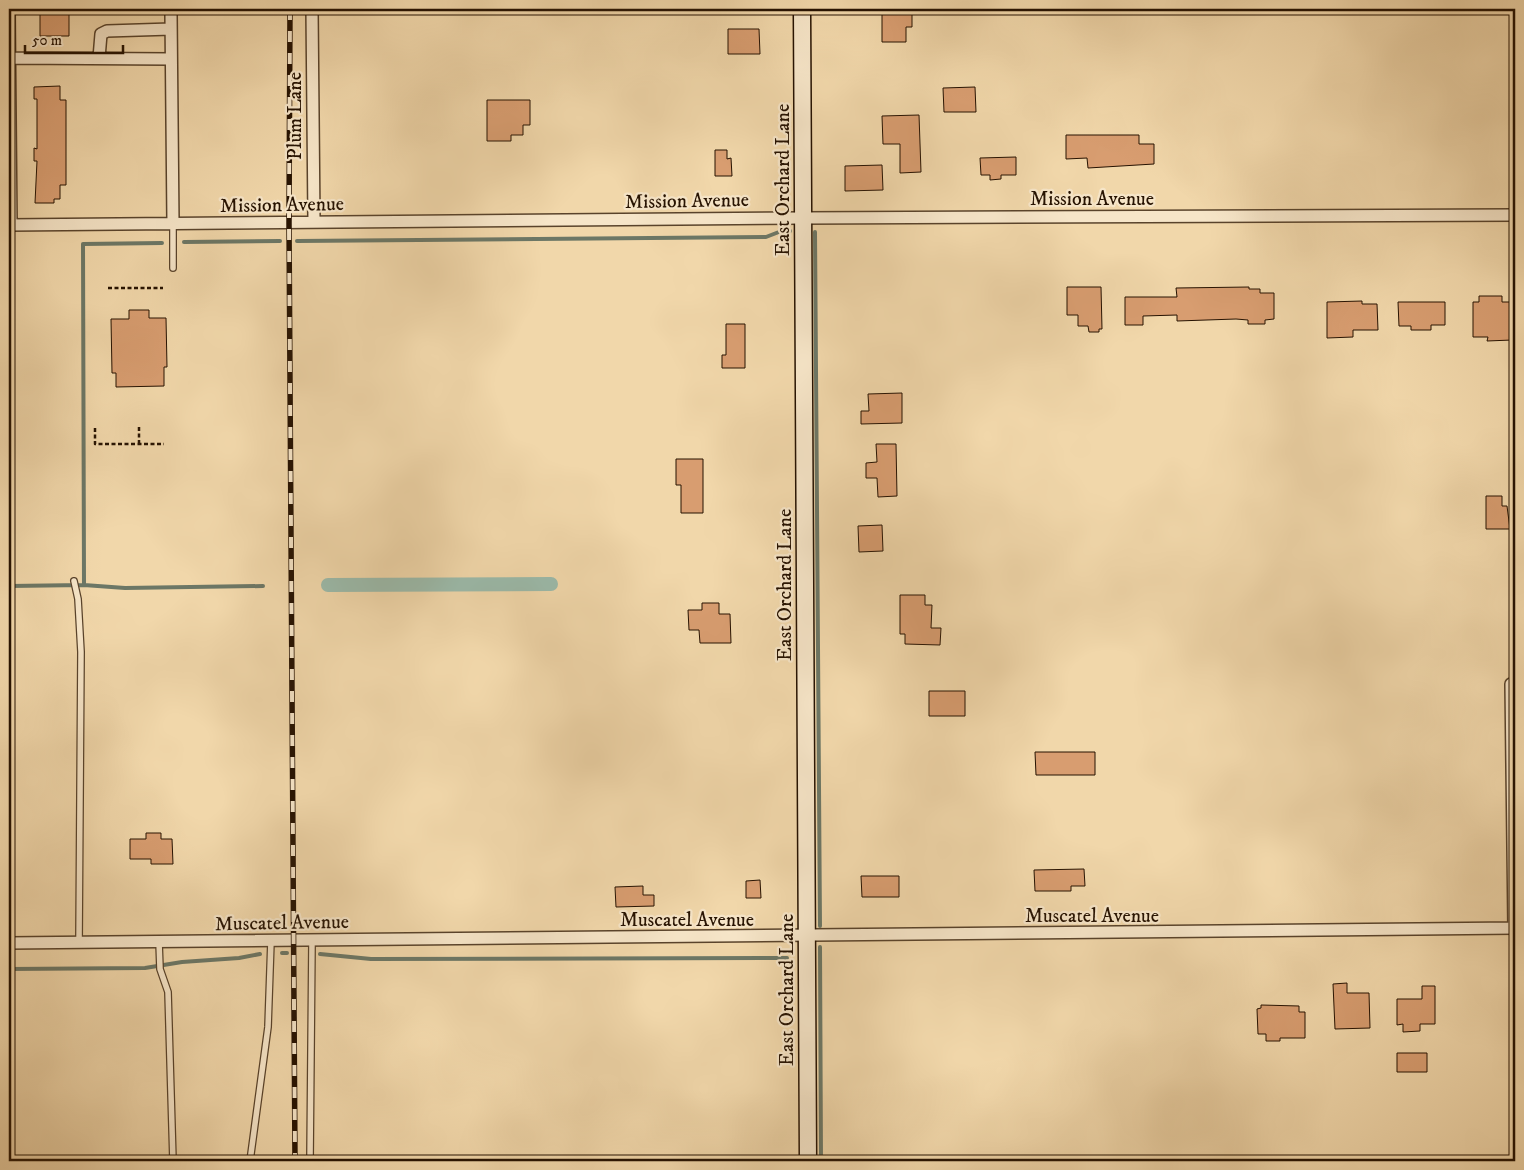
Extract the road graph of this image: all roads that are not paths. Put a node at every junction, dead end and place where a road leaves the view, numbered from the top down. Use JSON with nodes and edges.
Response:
{"nodes":[{"id":1,"x":9,"y":9,"type":"edge"},
{"id":2,"x":312,"y":9,"type":"edge"},
{"id":3,"x":802,"y":9,"type":"edge"},
{"id":4,"x":171,"y":10,"type":"edge"},
{"id":5,"x":171,"y":29,"type":"junction"},
{"id":6,"x":9,"y":58,"type":"edge"},
{"id":7,"x":99,"y":58,"type":"junction"},
{"id":8,"x":171,"y":58,"type":"junction"},
{"id":9,"x":1515,"y":215,"type":"edge"},
{"id":10,"x":803,"y":218,"type":"junction"},
{"id":11,"x":314,"y":222,"type":"junction"},
{"id":12,"x":173,"y":224,"type":"junction"},
{"id":13,"x":10,"y":226,"type":"edge"},
{"id":14,"x":173,"y":268,"type":"dead end"},
{"id":15,"x":74,"y":582,"type":"dead end"},
{"id":16,"x":1511,"y":684,"type":"dead end"},
{"id":17,"x":1515,"y":928,"type":"edge"},
{"id":18,"x":807,"y":936,"type":"junction"},
{"id":19,"x":271,"y":941,"type":"junction"},
{"id":20,"x":312,"y":941,"type":"junction"},
{"id":21,"x":159,"y":942,"type":"junction"},
{"id":22,"x":9,"y":943,"type":"edge"},
{"id":23,"x":79,"y":943,"type":"junction"},
{"id":24,"x":173,"y":1161,"type":"edge"},
{"id":25,"x":250,"y":1161,"type":"edge"},
{"id":26,"x":310,"y":1161,"type":"edge"},
{"id":27,"x":808,"y":1161,"type":"edge"}],
"edges":[{"from":1,"to":6,"type":"street"},
{"from":2,"to":11,"type":"street","name":"Plum Lane"},
{"from":3,"to":10,"type":"street","name":"East Orchard Lane"},
{"from":4,"to":5,"type":"street"},
{"from":5,"to":7,"type":"street"},
{"from":5,"to":8,"type":"street"},
{"from":6,"to":7,"type":"street"},
{"from":6,"to":13,"type":"street"},
{"from":7,"to":8,"type":"street"},
{"from":8,"to":12,"type":"street"},
{"from":9,"to":10,"type":"street","name":"Mission Avenue"},
{"from":10,"to":11,"type":"street","name":"Mission Avenue"},
{"from":10,"to":18,"type":"street","name":"East Orchard Lane"},
{"from":11,"to":12,"type":"street","name":"Mission Avenue"},
{"from":12,"to":13,"type":"street","name":"Mission Avenue"},
{"from":12,"to":14,"type":"lane"},
{"from":15,"to":23,"type":"lane"},
{"from":16,"to":17,"type":"street"},
{"from":17,"to":18,"type":"street","name":"Muscatel Avenue"},
{"from":18,"to":20,"type":"street","name":"Muscatel Avenue"},
{"from":18,"to":27,"type":"street","name":"East Orchard Lane"},
{"from":19,"to":20,"type":"street","name":"Muscatel Avenue"},
{"from":19,"to":21,"type":"street","name":"Muscatel Avenue"},
{"from":19,"to":25,"type":"lane"},
{"from":20,"to":26,"type":"lane"},
{"from":21,"to":23,"type":"street","name":"Muscatel Avenue"},
{"from":21,"to":24,"type":"lane"},
{"from":22,"to":23,"type":"street","name":"Muscatel Avenue"}]}
